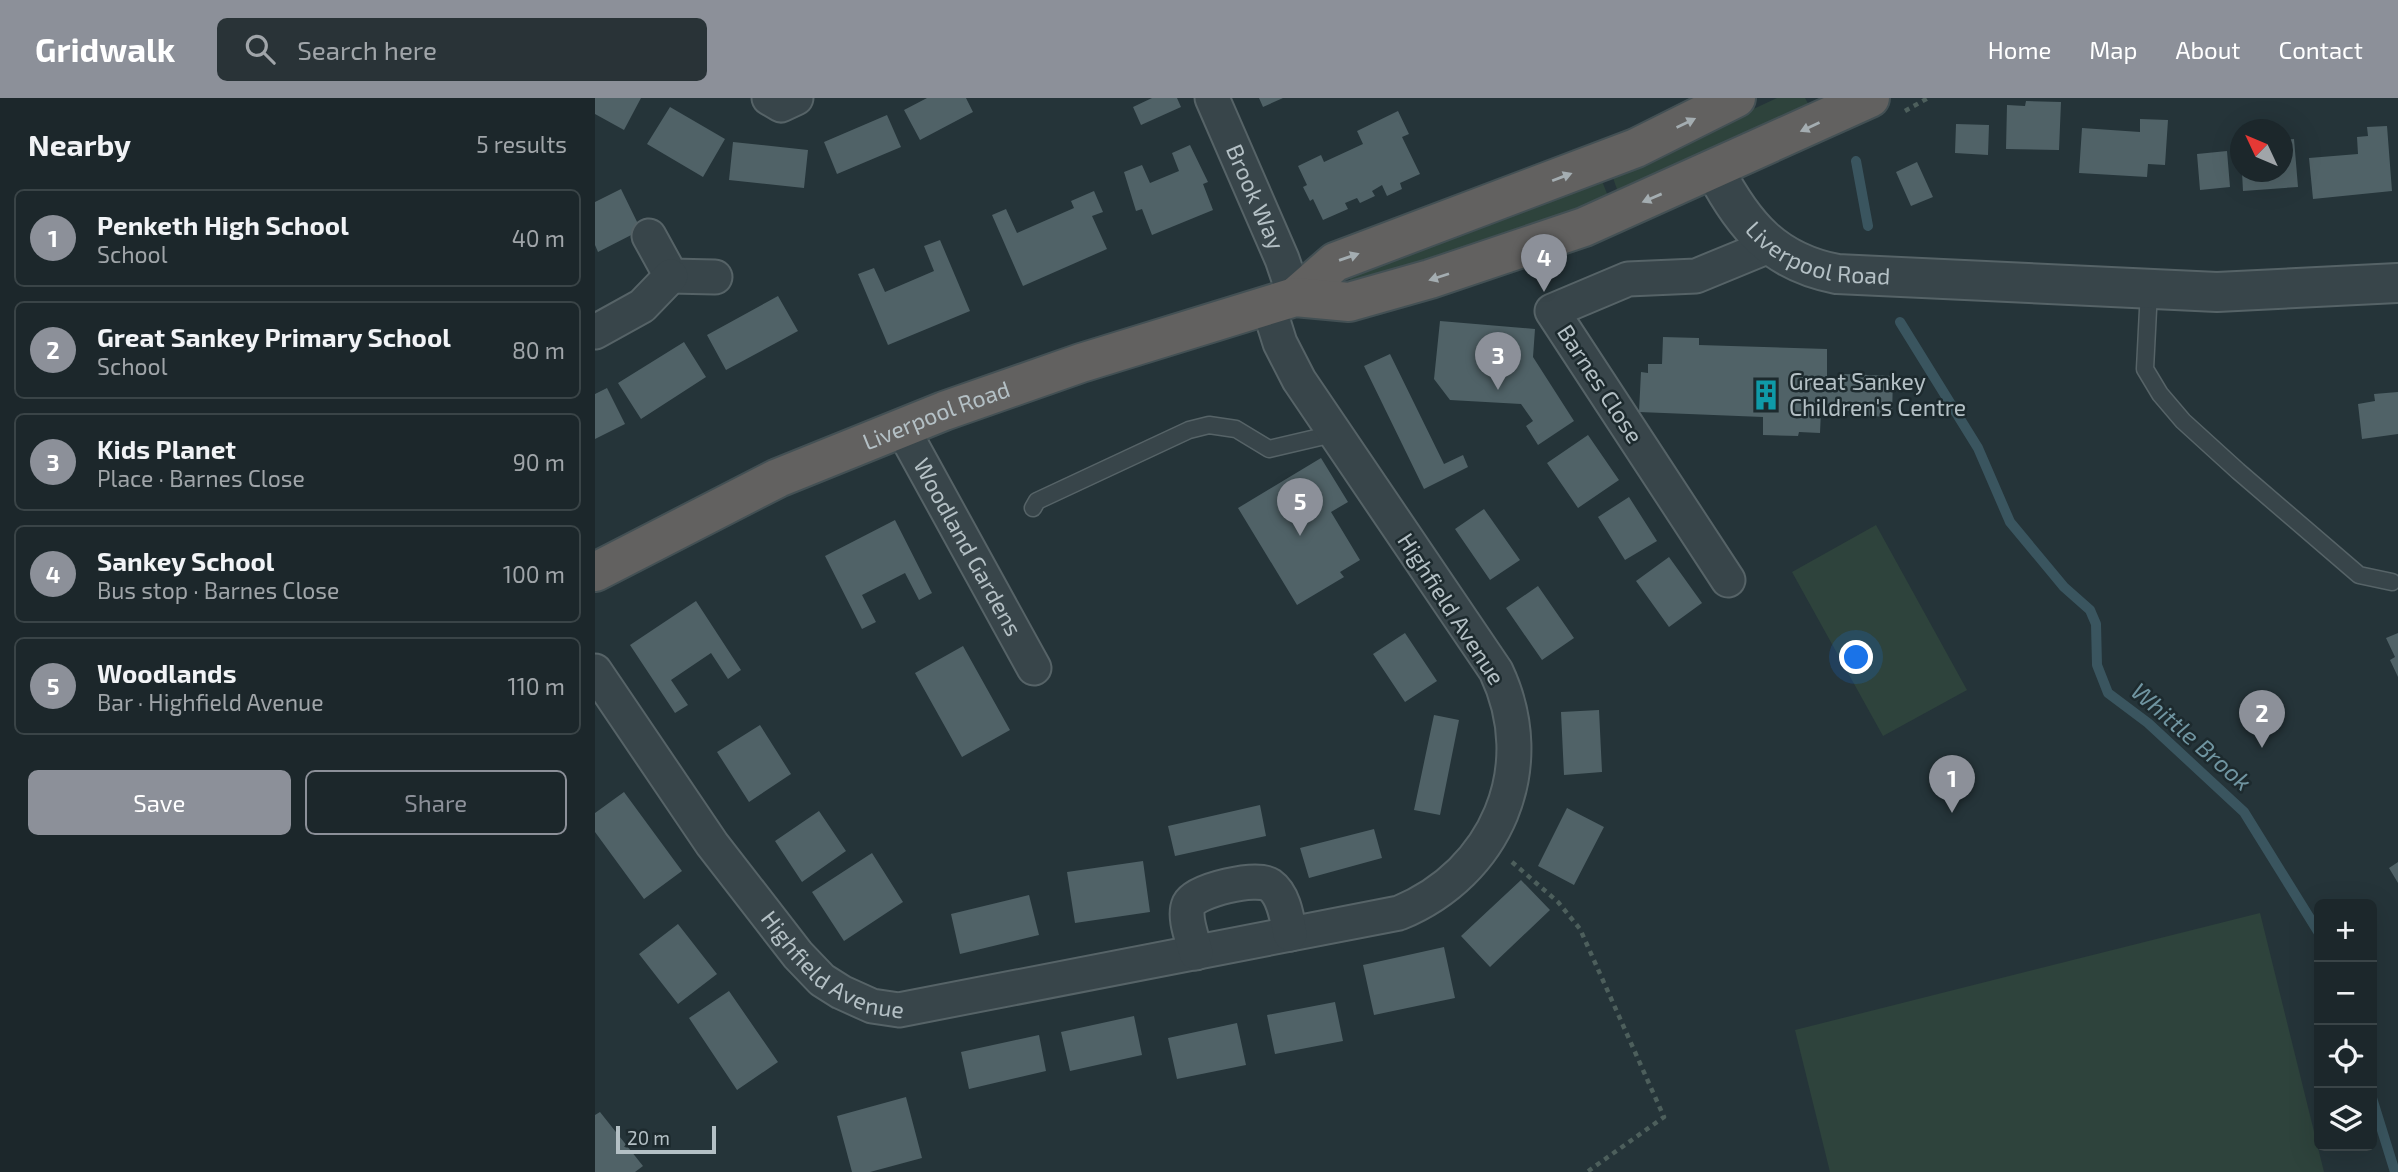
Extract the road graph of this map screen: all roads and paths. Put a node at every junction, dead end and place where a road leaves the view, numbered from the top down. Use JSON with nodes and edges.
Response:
{"nodes":[{"id":1,"x":769,"y":98,"type":"edge"},
{"id":2,"x":796,"y":98,"type":"edge"},
{"id":3,"x":1212,"y":98,"type":"edge"},
{"id":4,"x":1736,"y":98,"type":"edge"},
{"id":5,"x":1870,"y":98,"type":"edge"},
{"id":6,"x":1715,"y":171,"type":"junction"},
{"id":7,"x":649,"y":236,"type":"dead end"},
{"id":8,"x":1769,"y":246,"type":"junction"},
{"id":9,"x":671,"y":276,"type":"junction"},
{"id":10,"x":715,"y":277,"type":"dead end"},
{"id":11,"x":2398,"y":283,"type":"edge"},
{"id":12,"x":2149,"y":290,"type":"junction"},
{"id":13,"x":1282,"y":301,"type":"junction"},
{"id":14,"x":595,"y":332,"type":"edge"},
{"id":15,"x":902,"y":428,"type":"junction"},
{"id":16,"x":1333,"y":434,"type":"junction"},
{"id":17,"x":1033,"y":508,"type":"dead end"},
{"id":18,"x":595,"y":572,"type":"edge"},
{"id":19,"x":1728,"y":580,"type":"dead end"},
{"id":20,"x":2392,"y":582,"type":"dead end"},
{"id":21,"x":1034,"y":668,"type":"dead end"},
{"id":22,"x":595,"y":671,"type":"edge"},
{"id":23,"x":1488,"y":841,"type":"junction"},
{"id":24,"x":1290,"y":934,"type":"junction"},
{"id":25,"x":1196,"y":953,"type":"junction"},
{"id":26,"x":1587,"y":1172,"type":"edge"}],
"edges":[{"from":1,"to":2,"type":"street"},
{"from":3,"to":13,"type":"street","name":"Brook Way"},
{"from":13,"to":4,"type":"highway","name":"Liverpool Road","one_way":true},
{"from":5,"to":6,"type":"highway","one_way":true},
{"from":6,"to":8,"type":"street","name":"Liverpool Road"},
{"from":6,"to":13,"type":"highway","name":"Liverpool Road","one_way":true},
{"from":7,"to":9,"type":"street"},
{"from":8,"to":12,"type":"street","name":"Liverpool Road"},
{"from":8,"to":19,"type":"street","name":"Barnes Close"},
{"from":9,"to":10,"type":"street"},
{"from":9,"to":14,"type":"street"},
{"from":11,"to":12,"type":"street","name":"Liverpool Road"},
{"from":12,"to":20,"type":"lane"},
{"from":13,"to":15,"type":"highway","name":"Liverpool Road"},
{"from":13,"to":16,"type":"street","name":"Highfield Avenue"},
{"from":15,"to":18,"type":"highway","name":"Liverpool Road"},
{"from":15,"to":21,"type":"street","name":"Woodland Gardens"},
{"from":16,"to":17,"type":"lane"},
{"from":16,"to":23,"type":"street","name":"Highfield Avenue"},
{"from":22,"to":25,"type":"street","name":"Highfield Avenue"},
{"from":23,"to":24,"type":"street","name":"Highfield Avenue"},
{"from":23,"to":26,"type":"path"},
{"from":24,"to":25,"type":"street","name":"Highfield Avenue"},
{"from":24,"to":25,"type":"street"}]}
